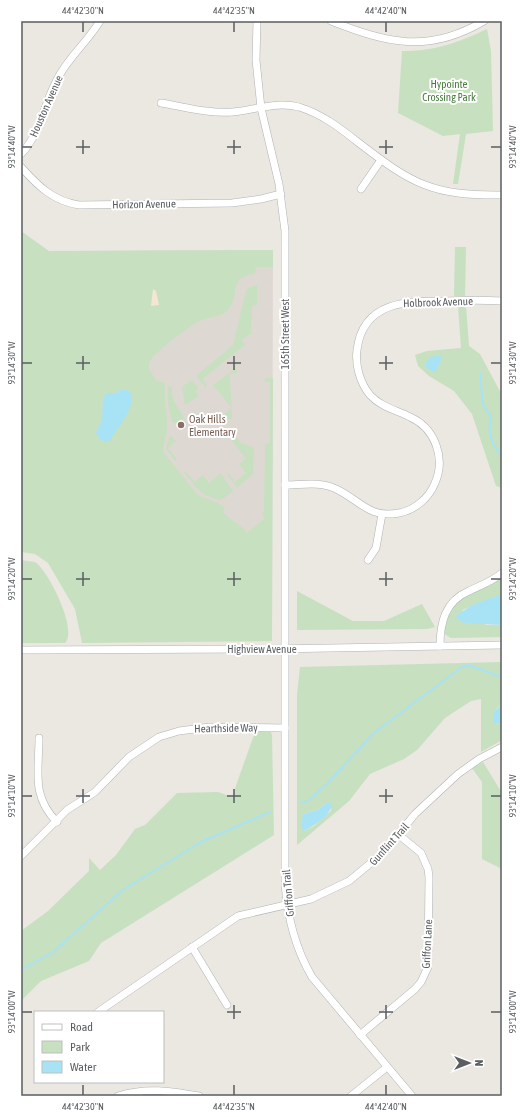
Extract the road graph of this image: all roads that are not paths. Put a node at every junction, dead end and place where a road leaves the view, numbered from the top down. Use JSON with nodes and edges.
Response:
{"nodes":[{"id":1,"x":100,"y":21,"type":"edge"},
{"id":2,"x":257,"y":21,"type":"edge"},
{"id":3,"x":331,"y":21,"type":"edge"},
{"id":4,"x":484,"y":21,"type":"edge"},
{"id":5,"x":161,"y":102,"type":"dead end"},
{"id":6,"x":261,"y":108,"type":"junction"},
{"id":7,"x":21,"y":154,"type":"edge"},
{"id":8,"x":381,"y":160,"type":"junction"},
{"id":9,"x":21,"y":167,"type":"edge"},
{"id":10,"x":361,"y":189,"type":"dead end"},
{"id":11,"x":281,"y":194,"type":"junction"},
{"id":12,"x":502,"y":195,"type":"edge"},
{"id":13,"x":502,"y":301,"type":"edge"},
{"id":14,"x":285,"y":485,"type":"junction"},
{"id":15,"x":382,"y":514,"type":"junction"},
{"id":16,"x":368,"y":560,"type":"dead end"},
{"id":17,"x":502,"y":573,"type":"edge"},
{"id":18,"x":502,"y":645,"type":"edge"},
{"id":19,"x":440,"y":646,"type":"junction"},
{"id":20,"x":286,"y":649,"type":"junction"},
{"id":21,"x":21,"y":650,"type":"edge"},
{"id":22,"x":285,"y":728,"type":"junction"},
{"id":23,"x":39,"y":738,"type":"dead end"},
{"id":24,"x":502,"y":748,"type":"edge"},
{"id":25,"x":57,"y":822,"type":"junction"},
{"id":26,"x":399,"y":835,"type":"junction"},
{"id":27,"x":21,"y":856,"type":"edge"},
{"id":28,"x":287,"y":905,"type":"junction"},
{"id":29,"x":192,"y":947,"type":"junction"},
{"id":30,"x":227,"y":1005,"type":"dead end"},
{"id":31,"x":99,"y":1011,"type":"edge"},
{"id":32,"x":360,"y":1035,"type":"junction"},
{"id":33,"x":387,"y":1067,"type":"junction"},
{"id":34,"x":118,"y":1096,"type":"edge"},
{"id":35,"x":199,"y":1096,"type":"edge"},
{"id":36,"x":351,"y":1096,"type":"edge"},
{"id":37,"x":412,"y":1096,"type":"edge"}],
"edges":[{"from":1,"to":7,"type":"street","name":"Houston Avenue"},
{"from":2,"to":6,"type":"street","name":"165th Street West"},
{"from":3,"to":4,"type":"street"},
{"from":5,"to":6,"type":"street"},
{"from":6,"to":8,"type":"street"},
{"from":6,"to":11,"type":"street","name":"165th Street West"},
{"from":8,"to":10,"type":"street"},
{"from":8,"to":12,"type":"street"},
{"from":9,"to":11,"type":"street","name":"Horizon Avenue"},
{"from":11,"to":14,"type":"street","name":"165th Street West"},
{"from":13,"to":15,"type":"street","name":"Holbrook Avenue"},
{"from":14,"to":15,"type":"street","name":"Holbrook Avenue"},
{"from":14,"to":20,"type":"street","name":"165th Street West"},
{"from":15,"to":16,"type":"street"},
{"from":17,"to":19,"type":"street"},
{"from":18,"to":19,"type":"street","name":"Highview Avenue"},
{"from":19,"to":20,"type":"street","name":"Highview Avenue"},
{"from":20,"to":21,"type":"street","name":"Highview Avenue"},
{"from":20,"to":22,"type":"street","name":"Griffon Trail"},
{"from":22,"to":25,"type":"street","name":"Hearthside Way"},
{"from":22,"to":28,"type":"street","name":"Griffon Trail"},
{"from":23,"to":25,"type":"street"},
{"from":24,"to":26,"type":"street","name":"Gunflint Trail"},
{"from":25,"to":27,"type":"street","name":"Hearthside Way"},
{"from":26,"to":28,"type":"street","name":"Gunflint Trail"},
{"from":26,"to":32,"type":"street","name":"Griffon Lane"},
{"from":28,"to":29,"type":"street","name":"Gunflint Trail"},
{"from":28,"to":32,"type":"street","name":"Griffon Trail"},
{"from":29,"to":30,"type":"street"},
{"from":29,"to":31,"type":"street","name":"Gunflint Trail"},
{"from":32,"to":33,"type":"street","name":"Griffon Trail"},
{"from":33,"to":36,"type":"street"},
{"from":33,"to":37,"type":"street","name":"Griffon Trail"},
{"from":34,"to":35,"type":"street"}]}
